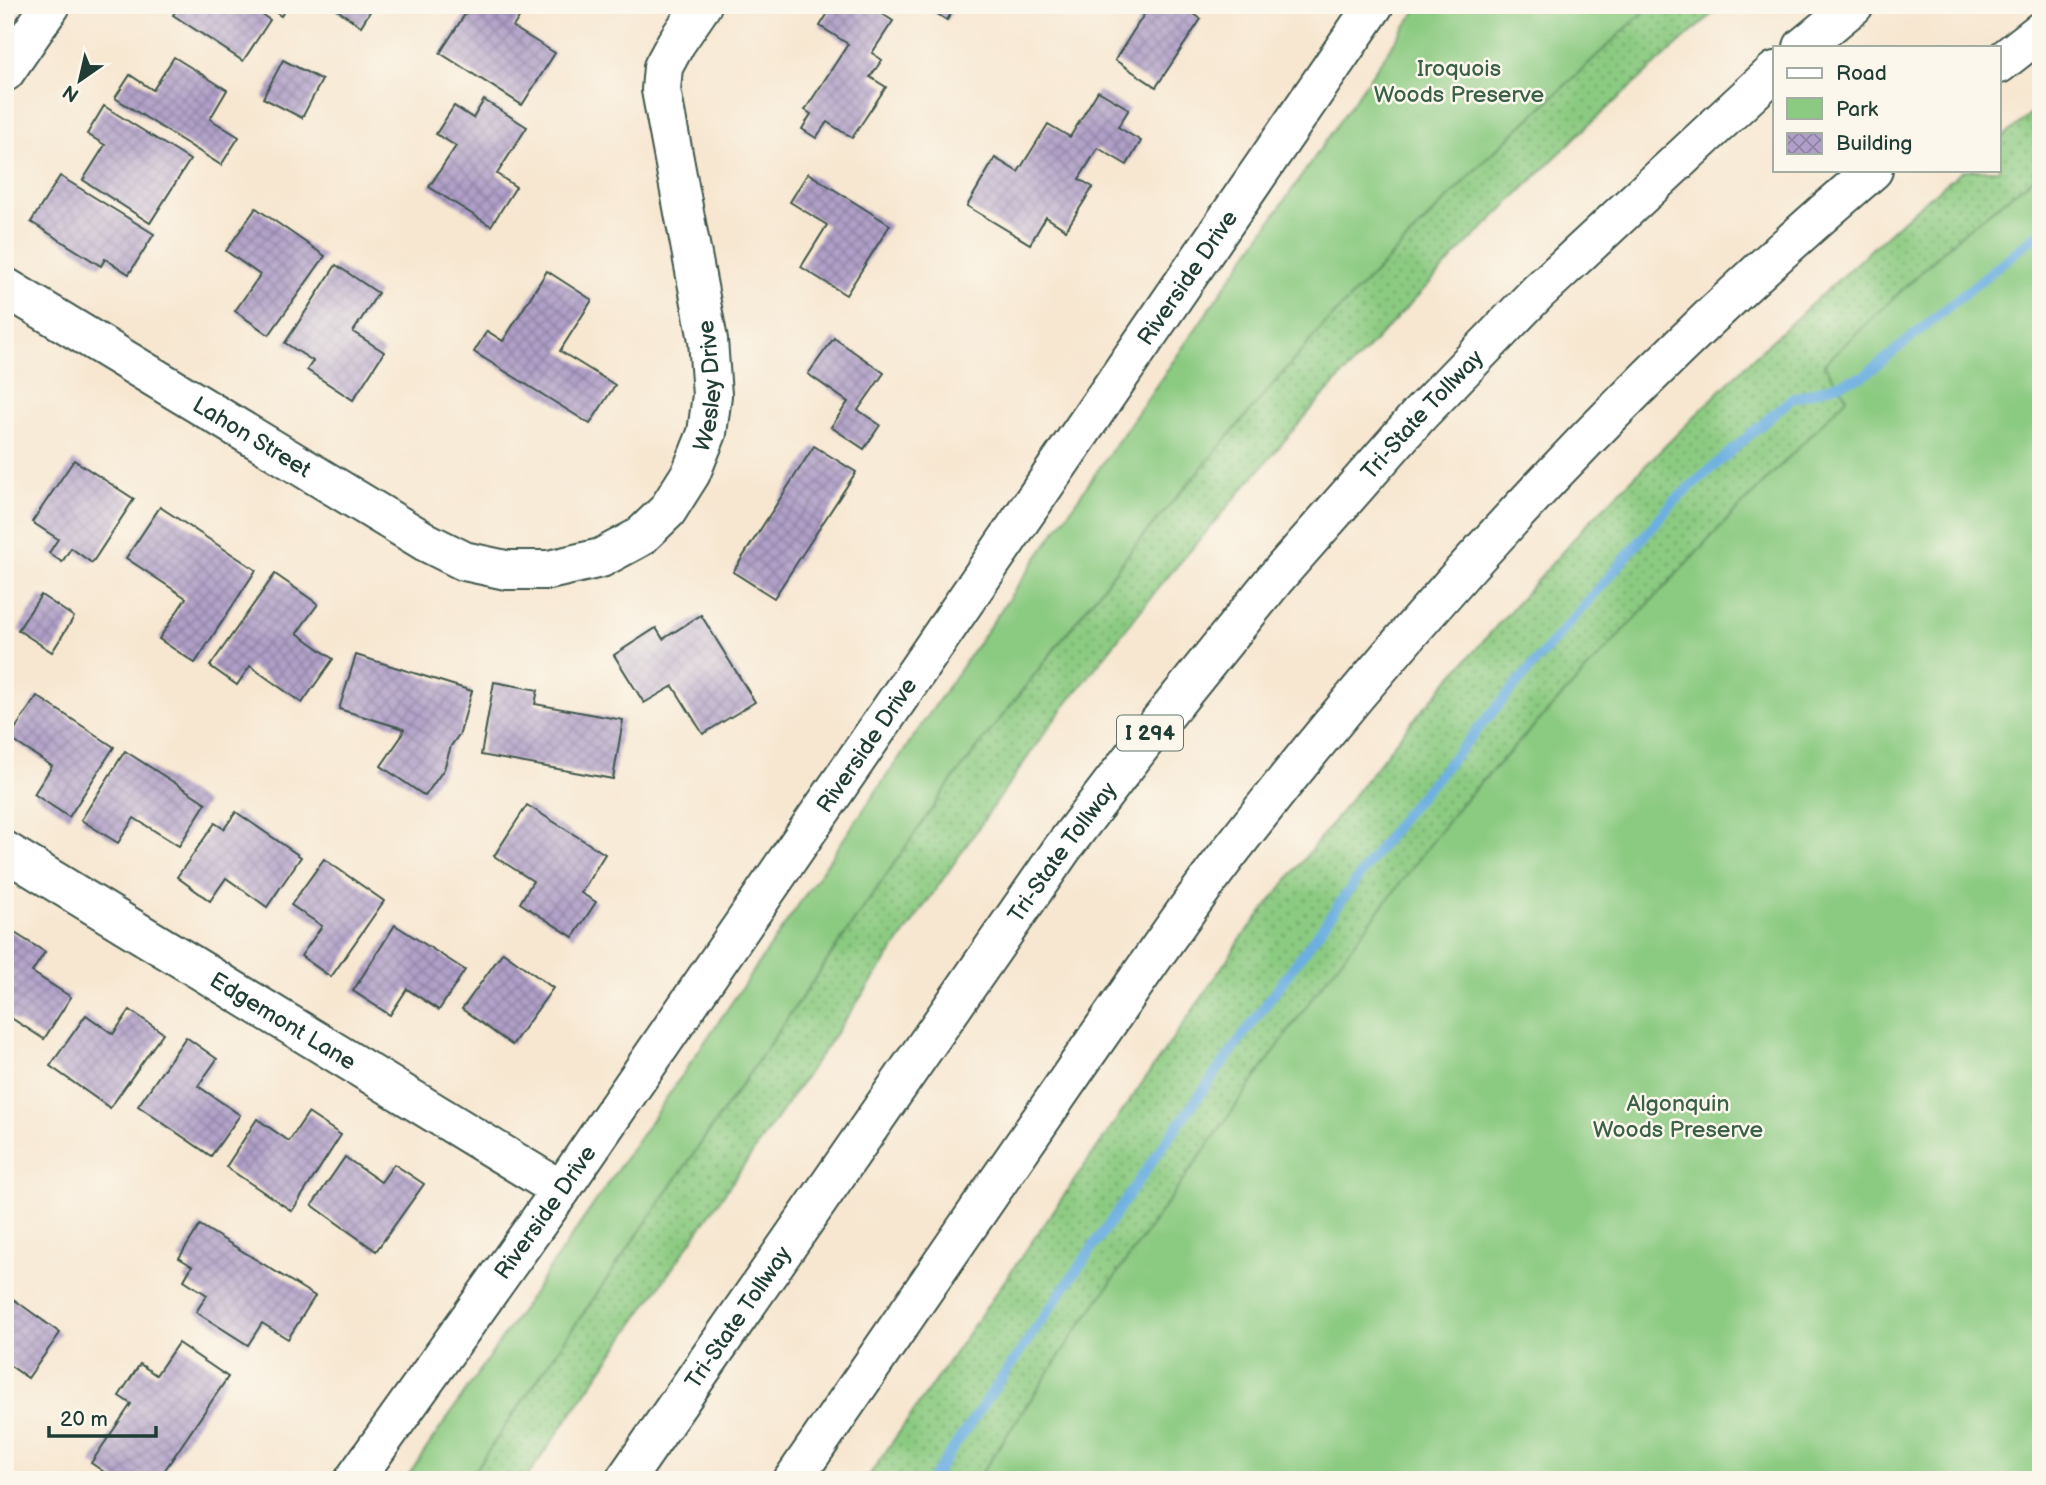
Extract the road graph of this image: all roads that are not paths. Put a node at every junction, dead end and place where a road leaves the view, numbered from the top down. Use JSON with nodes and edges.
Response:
{"nodes":[{"id":1,"x":51,"y":5,"type":"edge"},
{"id":2,"x":702,"y":5,"type":"edge"},
{"id":3,"x":1374,"y":5,"type":"edge"},
{"id":4,"x":1854,"y":5,"type":"edge"},
{"id":5,"x":2041,"y":31,"type":"edge"},
{"id":6,"x":1804,"y":46,"type":"edge"},
{"id":7,"x":2000,"y":63,"type":"edge"},
{"id":8,"x":5,"y":72,"type":"edge"},
{"id":9,"x":1773,"y":73,"type":"edge"},
{"id":10,"x":1871,"y":172,"type":"edge"},
{"id":11,"x":5,"y":287,"type":"edge"},
{"id":12,"x":506,"y":570,"type":"joint"},
{"id":13,"x":5,"y":851,"type":"edge"},
{"id":14,"x":561,"y":1190,"type":"junction"},
{"id":15,"x":354,"y":1480,"type":"edge"},
{"id":16,"x":625,"y":1480,"type":"edge"},
{"id":17,"x":793,"y":1480,"type":"edge"}],
"edges":[{"from":1,"to":8,"type":"main road"},
{"from":2,"to":12,"type":"main road","name":"Wesley Drive"},
{"from":3,"to":14,"type":"main road","name":"Riverside Drive"},
{"from":4,"to":6,"type":"main road"},
{"from":5,"to":7,"type":"main road"},
{"from":9,"to":16,"type":"main road","name":"Tri-State Tollway","number":"I 294"},
{"from":10,"to":17,"type":"main road"},
{"from":11,"to":12,"type":"main road","name":"Lahon Street"},
{"from":13,"to":14,"type":"main road","name":"Edgemont Lane"},
{"from":14,"to":15,"type":"main road","name":"Riverside Drive"}]}
